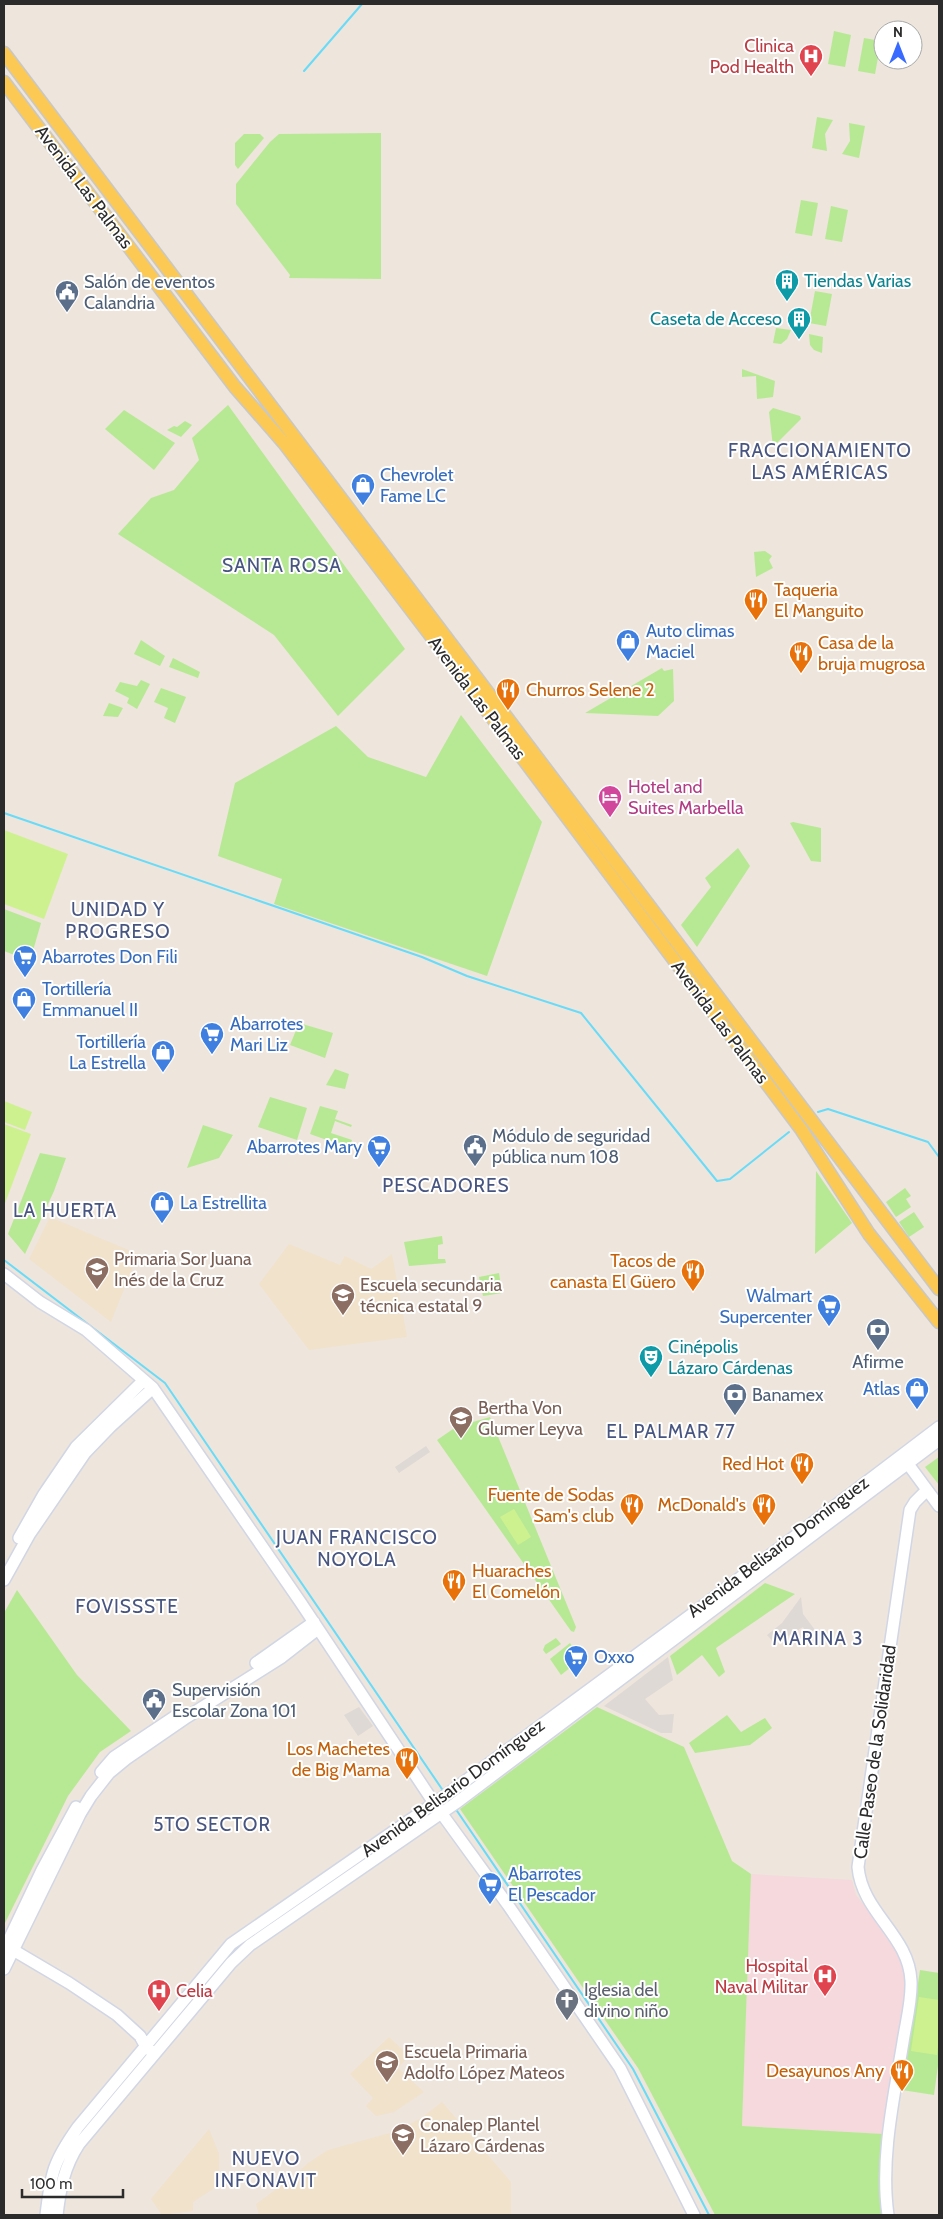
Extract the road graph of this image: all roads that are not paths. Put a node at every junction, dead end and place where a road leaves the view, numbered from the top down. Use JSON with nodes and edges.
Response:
{"nodes":[{"id":1,"x":4,"y":53,"type":"edge"},
{"id":2,"x":4,"y":82,"type":"edge"},
{"id":3,"x":4,"y":1274,"type":"edge"},
{"id":4,"x":939,"y":1290,"type":"edge"},
{"id":5,"x":939,"y":1322,"type":"edge"},
{"id":6,"x":144,"y":1380,"type":"junction"},
{"id":7,"x":153,"y":1388,"type":"junction"},
{"id":8,"x":939,"y":1427,"type":"edge"},
{"id":9,"x":939,"y":1440,"type":"edge"},
{"id":10,"x":81,"y":1450,"type":"junction"},
{"id":11,"x":906,"y":1452,"type":"junction"},
{"id":12,"x":908,"y":1464,"type":"junction"},
{"id":13,"x":928,"y":1490,"type":"junction"},
{"id":14,"x":939,"y":1506,"type":"edge"},
{"id":15,"x":4,"y":1565,"type":"edge"},
{"id":16,"x":4,"y":1580,"type":"edge"},
{"id":17,"x":316,"y":1626,"type":"junction"},
{"id":18,"x":463,"y":1790,"type":"junction"},
{"id":19,"x":445,"y":1803,"type":"junction"},
{"id":20,"x":7,"y":1948,"type":"edge"},
{"id":21,"x":4,"y":1969,"type":"edge"},
{"id":22,"x":149,"y":2042,"type":"junction"},
{"id":23,"x":159,"y":2050,"type":"junction"},
{"id":24,"x":46,"y":2215,"type":"edge"},
{"id":25,"x":57,"y":2215,"type":"edge"},
{"id":26,"x":694,"y":2215,"type":"edge"},
{"id":27,"x":888,"y":2215,"type":"edge"}],
"edges":[{"from":1,"to":4,"type":"main road","name":"Avenida Las Palmas"},
{"from":2,"to":5,"type":"main road","name":"Avenida Las Palmas"},
{"from":3,"to":6,"type":"street"},
{"from":6,"to":7,"type":"street"},
{"from":6,"to":10,"type":"street"},
{"from":7,"to":10,"type":"street"},
{"from":7,"to":17,"type":"street"},
{"from":8,"to":11,"type":"street","name":"Avenida Belisario Domínguez"},
{"from":9,"to":12,"type":"street","name":"Avenida Belisario Domínguez"},
{"from":10,"to":15,"type":"street"},
{"from":10,"to":16,"type":"street"},
{"from":11,"to":12,"type":"street"},
{"from":11,"to":18,"type":"street","name":"Avenida Belisario Domínguez"},
{"from":12,"to":13,"type":"street"},
{"from":12,"to":18,"type":"street","name":"Avenida Belisario Domínguez"},
{"from":13,"to":14,"type":"street"},
{"from":13,"to":27,"type":"street","name":"Calle Paseo de la Solidaridad"},
{"from":17,"to":19,"type":"street"},
{"from":17,"to":20,"type":"street"},
{"from":18,"to":19,"type":"street","name":"Avenida Belisario Domínguez"},
{"from":19,"to":22,"type":"street","name":"Avenida Belisario Domínguez"},
{"from":19,"to":23,"type":"street","name":"Avenida Belisario Domínguez"},
{"from":19,"to":26,"type":"street"},
{"from":20,"to":21,"type":"street"},
{"from":20,"to":22,"type":"street"},
{"from":22,"to":23,"type":"street"},
{"from":22,"to":24,"type":"street","name":"Avenida Belisario Domínguez"},
{"from":23,"to":25,"type":"street","name":"Avenida Belisario Domínguez"}]}
